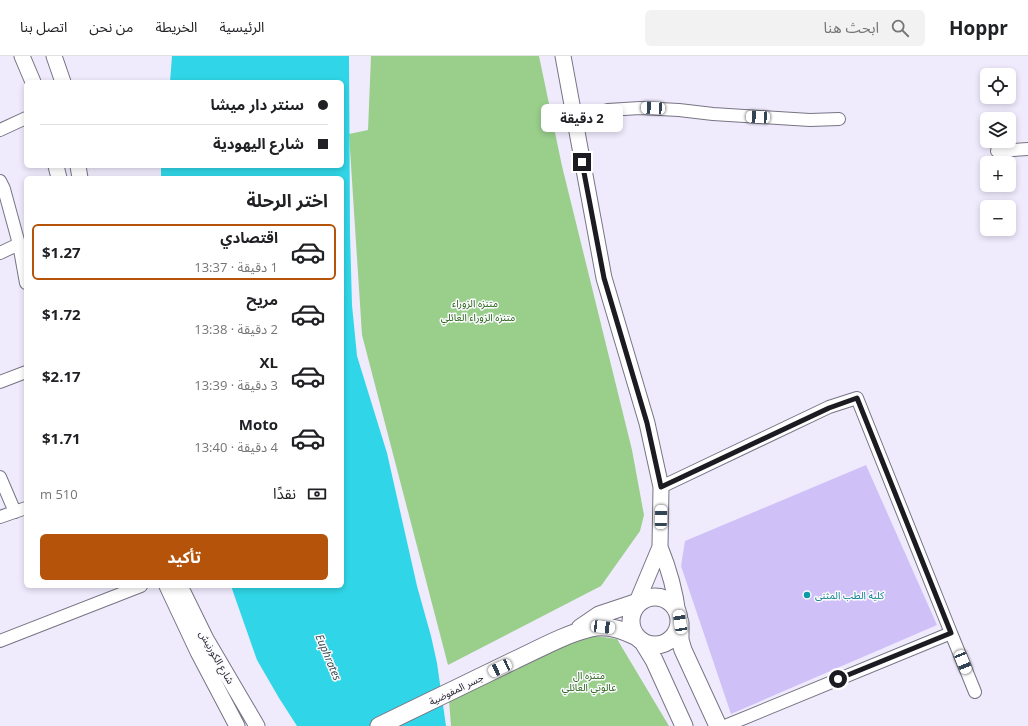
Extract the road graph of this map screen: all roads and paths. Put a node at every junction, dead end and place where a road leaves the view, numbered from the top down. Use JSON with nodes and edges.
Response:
{"nodes":[{"id":1,"x":22,"y":56,"type":"edge"},
{"id":2,"x":54,"y":56,"type":"edge"},
{"id":3,"x":563,"y":56,"type":"edge"},
{"id":4,"x":32,"y":80,"type":"edge"},
{"id":5,"x":61,"y":80,"type":"edge"},
{"id":6,"x":574,"y":118,"type":"junction"},
{"id":7,"x":24,"y":119,"type":"edge"},
{"id":8,"x":839,"y":119,"type":"dead end"},
{"id":9,"x":0,"y":130,"type":"edge"},
{"id":10,"x":1028,"y":149,"type":"edge"},
{"id":11,"x":997,"y":151,"type":"dead end"},
{"id":12,"x":0,"y":181,"type":"edge"},
{"id":13,"x":19,"y":244,"type":"junction"},
{"id":14,"x":0,"y":253,"type":"edge"},
{"id":15,"x":24,"y":272,"type":"edge"},
{"id":16,"x":24,"y":373,"type":"edge"},
{"id":17,"x":0,"y":382,"type":"edge"},
{"id":18,"x":0,"y":477,"type":"edge"},
{"id":19,"x":661,"y":487,"type":"junction"},
{"id":20,"x":21,"y":510,"type":"edge"},
{"id":21,"x":0,"y":517,"type":"edge"},
{"id":22,"x":660,"y":547,"type":"junction"},
{"id":23,"x":137,"y":588,"type":"edge"},
{"id":24,"x":168,"y":588,"type":"edge"},
{"id":25,"x":181,"y":588,"type":"edge"},
{"id":26,"x":640,"y":603,"type":"junction"},
{"id":27,"x":679,"y":618,"type":"junction"},
{"id":28,"x":951,"y":633,"type":"junction"},
{"id":29,"x":571,"y":635,"type":"junction"},
{"id":30,"x":640,"y":640,"type":"junction"},
{"id":31,"x":0,"y":641,"type":"edge"},
{"id":32,"x":975,"y":692,"type":"dead end"},
{"id":33,"x":237,"y":726,"type":"edge"},
{"id":34,"x":257,"y":726,"type":"edge"},
{"id":35,"x":379,"y":726,"type":"edge"},
{"id":36,"x":684,"y":726,"type":"edge"},
{"id":37,"x":718,"y":726,"type":"edge"},
{"id":38,"x":725,"y":726,"type":"edge"}],
"edges":[{"from":1,"to":4,"type":"street"},
{"from":2,"to":5,"type":"street"},
{"from":3,"to":6,"type":"street"},
{"from":6,"to":8,"type":"street"},
{"from":6,"to":19,"type":"street"},
{"from":7,"to":9,"type":"street"},
{"from":10,"to":11,"type":"street"},
{"from":12,"to":13,"type":"street"},
{"from":13,"to":14,"type":"street"},
{"from":13,"to":15,"type":"street"},
{"from":16,"to":17,"type":"street"},
{"from":18,"to":20,"type":"street"},
{"from":19,"to":22,"type":"street"},
{"from":19,"to":28,"type":"street"},
{"from":20,"to":21,"type":"street"},
{"from":22,"to":26,"type":"street"},
{"from":22,"to":27,"type":"street"},
{"from":23,"to":31,"type":"street"},
{"from":24,"to":33,"type":"street","name":"شارع الكورنيش"},
{"from":25,"to":34,"type":"street","name":"شارع الكورنيش"},
{"from":26,"to":27,"type":"main road"},
{"from":26,"to":29,"type":"main road"},
{"from":26,"to":30,"type":"main road"},
{"from":27,"to":30,"type":"main road"},
{"from":27,"to":37,"type":"main road"},
{"from":28,"to":32,"type":"street"},
{"from":28,"to":38,"type":"street"},
{"from":29,"to":30,"type":"main road"},
{"from":29,"to":35,"type":"main road","name":"جسر المفوضية"},
{"from":30,"to":36,"type":"main road"}]}
